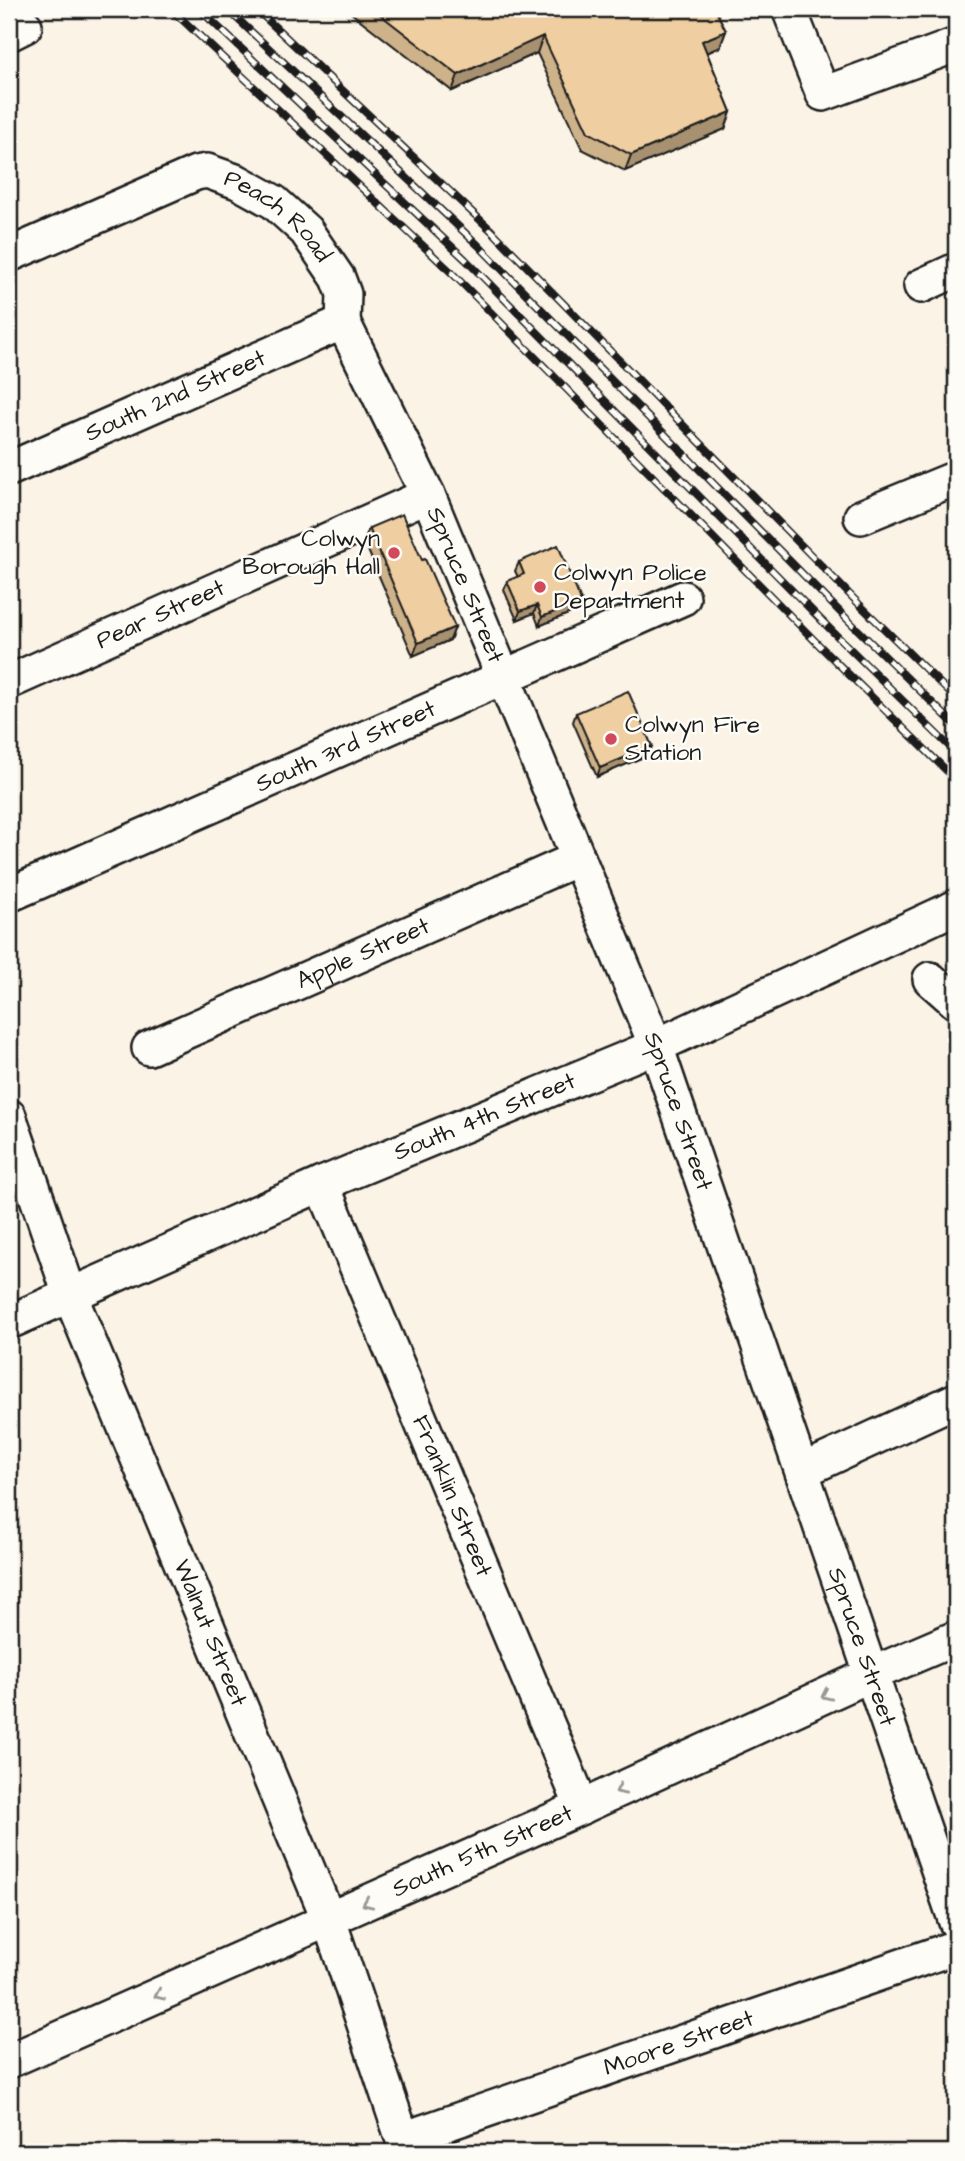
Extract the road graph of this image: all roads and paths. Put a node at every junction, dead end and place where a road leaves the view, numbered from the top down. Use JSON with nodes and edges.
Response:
{"nodes":[{"id":1,"x":789,"y":9,"type":"edge"},
{"id":2,"x":956,"y":45,"type":"edge"},
{"id":3,"x":9,"y":255,"type":"edge"},
{"id":4,"x":956,"y":271,"type":"edge"},
{"id":5,"x":921,"y":286,"type":"dead end"},
{"id":6,"x":343,"y":322,"type":"junction"},
{"id":7,"x":9,"y":469,"type":"edge"},
{"id":8,"x":956,"y":478,"type":"edge"},
{"id":9,"x":428,"y":495,"type":"junction"},
{"id":10,"x":861,"y":517,"type":"dead end"},
{"id":11,"x":682,"y":598,"type":"dead end"},
{"id":12,"x":503,"y":676,"type":"junction"},
{"id":13,"x":9,"y":682,"type":"edge"},
{"id":14,"x":577,"y":859,"type":"junction"},
{"id":15,"x":9,"y":895,"type":"edge"},
{"id":16,"x":956,"y":907,"type":"edge"},
{"id":17,"x":930,"y":979,"type":"dead end"},
{"id":18,"x":956,"y":1002,"type":"edge"},
{"id":19,"x":656,"y":1046,"type":"junction"},
{"id":20,"x":149,"y":1048,"type":"dead end"},
{"id":21,"x":9,"y":1116,"type":"edge"},
{"id":22,"x":322,"y":1184,"type":"junction"},
{"id":23,"x":70,"y":1295,"type":"junction"},
{"id":24,"x":9,"y":1322,"type":"edge"},
{"id":25,"x":956,"y":1400,"type":"edge"},
{"id":26,"x":802,"y":1471,"type":"junction"},
{"id":27,"x":956,"y":1638,"type":"edge"},
{"id":28,"x":872,"y":1674,"type":"junction"},
{"id":29,"x":582,"y":1807,"type":"junction"},
{"id":30,"x":329,"y":1920,"type":"junction"},
{"id":31,"x":956,"y":1922,"type":"edge"},
{"id":32,"x":956,"y":1947,"type":"edge"},
{"id":33,"x":9,"y":2061,"type":"edge"},
{"id":34,"x":405,"y":2146,"type":"edge"}],
"edges":[{"from":1,"to":2,"type":"street"},
{"from":3,"to":6,"type":"street","name":"Peach Road"},
{"from":4,"to":5,"type":"street"},
{"from":6,"to":7,"type":"street","name":"South 2nd Street"},
{"from":6,"to":9,"type":"street","name":"Spruce Street"},
{"from":8,"to":10,"type":"street"},
{"from":9,"to":12,"type":"street","name":"Spruce Street"},
{"from":9,"to":13,"type":"street","name":"Pear Street"},
{"from":11,"to":12,"type":"street","name":"South 3rd Street"},
{"from":12,"to":14,"type":"street","name":"Spruce Street"},
{"from":12,"to":15,"type":"street","name":"South 3rd Street"},
{"from":14,"to":19,"type":"street","name":"Spruce Street"},
{"from":14,"to":20,"type":"street","name":"Apple Street"},
{"from":16,"to":19,"type":"street","name":"South 4th Street"},
{"from":17,"to":18,"type":"street"},
{"from":19,"to":22,"type":"street","name":"South 4th Street"},
{"from":19,"to":26,"type":"street","name":"Spruce Street"},
{"from":21,"to":23,"type":"street","name":"Walnut Street"},
{"from":22,"to":23,"type":"street","name":"South 4th Street"},
{"from":22,"to":29,"type":"street","name":"Franklin Street"},
{"from":23,"to":24,"type":"street","name":"South 4th Street"},
{"from":23,"to":30,"type":"street","name":"Walnut Street"},
{"from":25,"to":26,"type":"street"},
{"from":26,"to":28,"type":"street","name":"Spruce Street"},
{"from":27,"to":28,"type":"street","name":"South 5th Street"},
{"from":28,"to":29,"type":"street","name":"South 5th Street","one_way":true},
{"from":28,"to":31,"type":"street","name":"Spruce Street"},
{"from":29,"to":30,"type":"street","name":"South 5th Street","one_way":true},
{"from":30,"to":33,"type":"street","name":"South 5th Street","one_way":true},
{"from":30,"to":34,"type":"street","name":"Walnut Street"},
{"from":32,"to":34,"type":"street","name":"Moore Street"}]}
